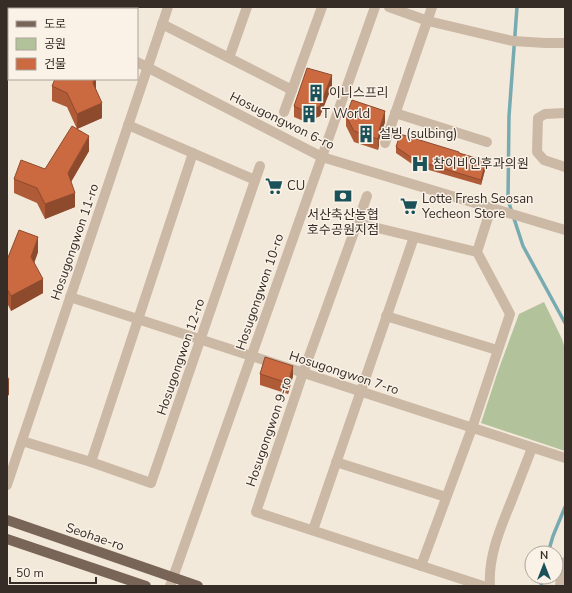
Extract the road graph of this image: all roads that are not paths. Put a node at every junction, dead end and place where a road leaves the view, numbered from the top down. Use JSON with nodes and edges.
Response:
{"nodes":[{"id":1,"x":168,"y":7,"type":"edge"},
{"id":2,"x":247,"y":7,"type":"edge"},
{"id":3,"x":322,"y":7,"type":"edge"},
{"id":4,"x":375,"y":7,"type":"edge"},
{"id":5,"x":389,"y":7,"type":"edge"},
{"id":6,"x":432,"y":7,"type":"edge"},
{"id":7,"x":428,"y":21,"type":"junction"},
{"id":8,"x":162,"y":24,"type":"junction"},
{"id":9,"x":565,"y":43,"type":"edge"},
{"id":10,"x":229,"y":58,"type":"junction"},
{"id":11,"x":138,"y":63,"type":"edge"},
{"id":12,"x":148,"y":68,"type":"junction"},
{"id":13,"x":292,"y":90,"type":"junction"},
{"id":14,"x":284,"y":112,"type":"dead end"},
{"id":15,"x":565,"y":112,"type":"edge"},
{"id":16,"x":395,"y":113,"type":"junction"},
{"id":17,"x":128,"y":125,"type":"junction"},
{"id":18,"x":487,"y":142,"type":"dead end"},
{"id":19,"x":385,"y":143,"type":"dead end"},
{"id":20,"x":193,"y":153,"type":"junction"},
{"id":21,"x":322,"y":157,"type":"junction"},
{"id":22,"x":260,"y":166,"type":"dead end"},
{"id":23,"x":565,"y":167,"type":"edge"},
{"id":24,"x":255,"y":180,"type":"junction"},
{"id":25,"x":367,"y":196,"type":"dead end"},
{"id":26,"x":491,"y":208,"type":"junction"},
{"id":27,"x":357,"y":223,"type":"junction"},
{"id":28,"x":565,"y":230,"type":"edge"},
{"id":29,"x":414,"y":237,"type":"junction"},
{"id":30,"x":477,"y":252,"type":"junction"},
{"id":31,"x":70,"y":297,"type":"junction"},
{"id":32,"x":386,"y":316,"type":"junction"},
{"id":33,"x":138,"y":320,"type":"junction"},
{"id":34,"x":201,"y":340,"type":"junction"},
{"id":35,"x":497,"y":350,"type":"junction"},
{"id":36,"x":252,"y":356,"type":"junction"},
{"id":37,"x":302,"y":373,"type":"junction"},
{"id":38,"x":360,"y":392,"type":"junction"},
{"id":39,"x":472,"y":428,"type":"junction"},
{"id":40,"x":22,"y":441,"type":"junction"},
{"id":41,"x":532,"y":448,"type":"junction"},
{"id":42,"x":565,"y":458,"type":"edge"},
{"id":43,"x":91,"y":462,"type":"junction"},
{"id":44,"x":336,"y":462,"type":"junction"},
{"id":45,"x":7,"y":485,"type":"edge"},
{"id":46,"x":446,"y":497,"type":"junction"},
{"id":47,"x":7,"y":520,"type":"edge"},
{"id":48,"x":313,"y":530,"type":"junction"},
{"id":49,"x":7,"y":539,"type":"edge"},
{"id":50,"x":565,"y":562,"type":"edge"},
{"id":51,"x":421,"y":566,"type":"junction"},
{"id":52,"x":172,"y":582,"type":"edge"},
{"id":53,"x":146,"y":586,"type":"edge"},
{"id":54,"x":198,"y":586,"type":"edge"},
{"id":55,"x":483,"y":586,"type":"edge"},
{"id":56,"x":490,"y":586,"type":"edge"},
{"id":57,"x":560,"y":586,"type":"edge"}],
"edges":[{"from":1,"to":8,"type":"street","name":"Hosugongwon 11-ro"},
{"from":2,"to":10,"type":"street"},
{"from":3,"to":13,"type":"street"},
{"from":4,"to":21,"type":"street","name":"Hosugongwon 10-ro"},
{"from":5,"to":7,"type":"street"},
{"from":6,"to":7,"type":"street"},
{"from":7,"to":9,"type":"street"},
{"from":7,"to":16,"type":"street"},
{"from":8,"to":10,"type":"street"},
{"from":8,"to":12,"type":"street","name":"Hosugongwon 11-ro"},
{"from":10,"to":13,"type":"street"},
{"from":11,"to":12,"type":"street","name":"Hosugongwon 6-ro"},
{"from":12,"to":17,"type":"street","name":"Hosugongwon 11-ro"},
{"from":12,"to":21,"type":"street","name":"Hosugongwon 6-ro"},
{"from":13,"to":14,"type":"street"},
{"from":15,"to":23,"type":"street"},
{"from":16,"to":18,"type":"street"},
{"from":16,"to":19,"type":"street"},
{"from":17,"to":20,"type":"street"},
{"from":17,"to":31,"type":"street","name":"Hosugongwon 11-ro"},
{"from":20,"to":24,"type":"street"},
{"from":20,"to":33,"type":"street"},
{"from":21,"to":26,"type":"street","name":"Hosugongwon 6-ro"},
{"from":21,"to":36,"type":"street","name":"Hosugongwon 10-ro"},
{"from":22,"to":24,"type":"street","name":"Hosugongwon 12-ro"},
{"from":24,"to":34,"type":"street","name":"Hosugongwon 12-ro"},
{"from":25,"to":27,"type":"street","name":"Hosugongwon 9-ro"},
{"from":26,"to":28,"type":"street","name":"Hosugongwon 6-ro"},
{"from":26,"to":30,"type":"street"},
{"from":27,"to":29,"type":"street"},
{"from":27,"to":37,"type":"street","name":"Hosugongwon 9-ro"},
{"from":29,"to":30,"type":"street"},
{"from":29,"to":32,"type":"street"},
{"from":30,"to":35,"type":"street"},
{"from":31,"to":33,"type":"street","name":"Hosugongwon 7-ro"},
{"from":31,"to":40,"type":"street","name":"Hosugongwon 11-ro"},
{"from":32,"to":35,"type":"street"},
{"from":32,"to":38,"type":"street"},
{"from":33,"to":34,"type":"street","name":"Hosugongwon 7-ro"},
{"from":33,"to":43,"type":"street"},
{"from":34,"to":36,"type":"street","name":"Hosugongwon 7-ro"},
{"from":34,"to":43,"type":"street","name":"Hosugongwon 12-ro"},
{"from":35,"to":39,"type":"street"},
{"from":36,"to":37,"type":"street","name":"Hosugongwon 7-ro"},
{"from":36,"to":52,"type":"street","name":"Hosugongwon 10-ro"},
{"from":37,"to":38,"type":"street","name":"Hosugongwon 7-ro"},
{"from":37,"to":48,"type":"street","name":"Hosugongwon 9-ro"},
{"from":38,"to":39,"type":"street","name":"Hosugongwon 7-ro"},
{"from":38,"to":44,"type":"street"},
{"from":39,"to":41,"type":"street","name":"Hosugongwon 7-ro"},
{"from":39,"to":46,"type":"street"},
{"from":40,"to":43,"type":"street","name":"Hosugongwon 12-ro"},
{"from":40,"to":45,"type":"street","name":"Hosugongwon 11-ro"},
{"from":41,"to":42,"type":"street","name":"Hosugongwon 7-ro"},
{"from":41,"to":56,"type":"street"},
{"from":44,"to":46,"type":"street"},
{"from":44,"to":48,"type":"street"},
{"from":46,"to":51,"type":"street"},
{"from":47,"to":52,"type":"main road","name":"Seohae-ro"},
{"from":48,"to":51,"type":"street","name":"Hosugongwon 9-ro"},
{"from":49,"to":53,"type":"main road"},
{"from":50,"to":57,"type":"street"},
{"from":51,"to":55,"type":"street","name":"Hosugongwon 9-ro"},
{"from":52,"to":54,"type":"main road","name":"Seohae-ro"}]}
